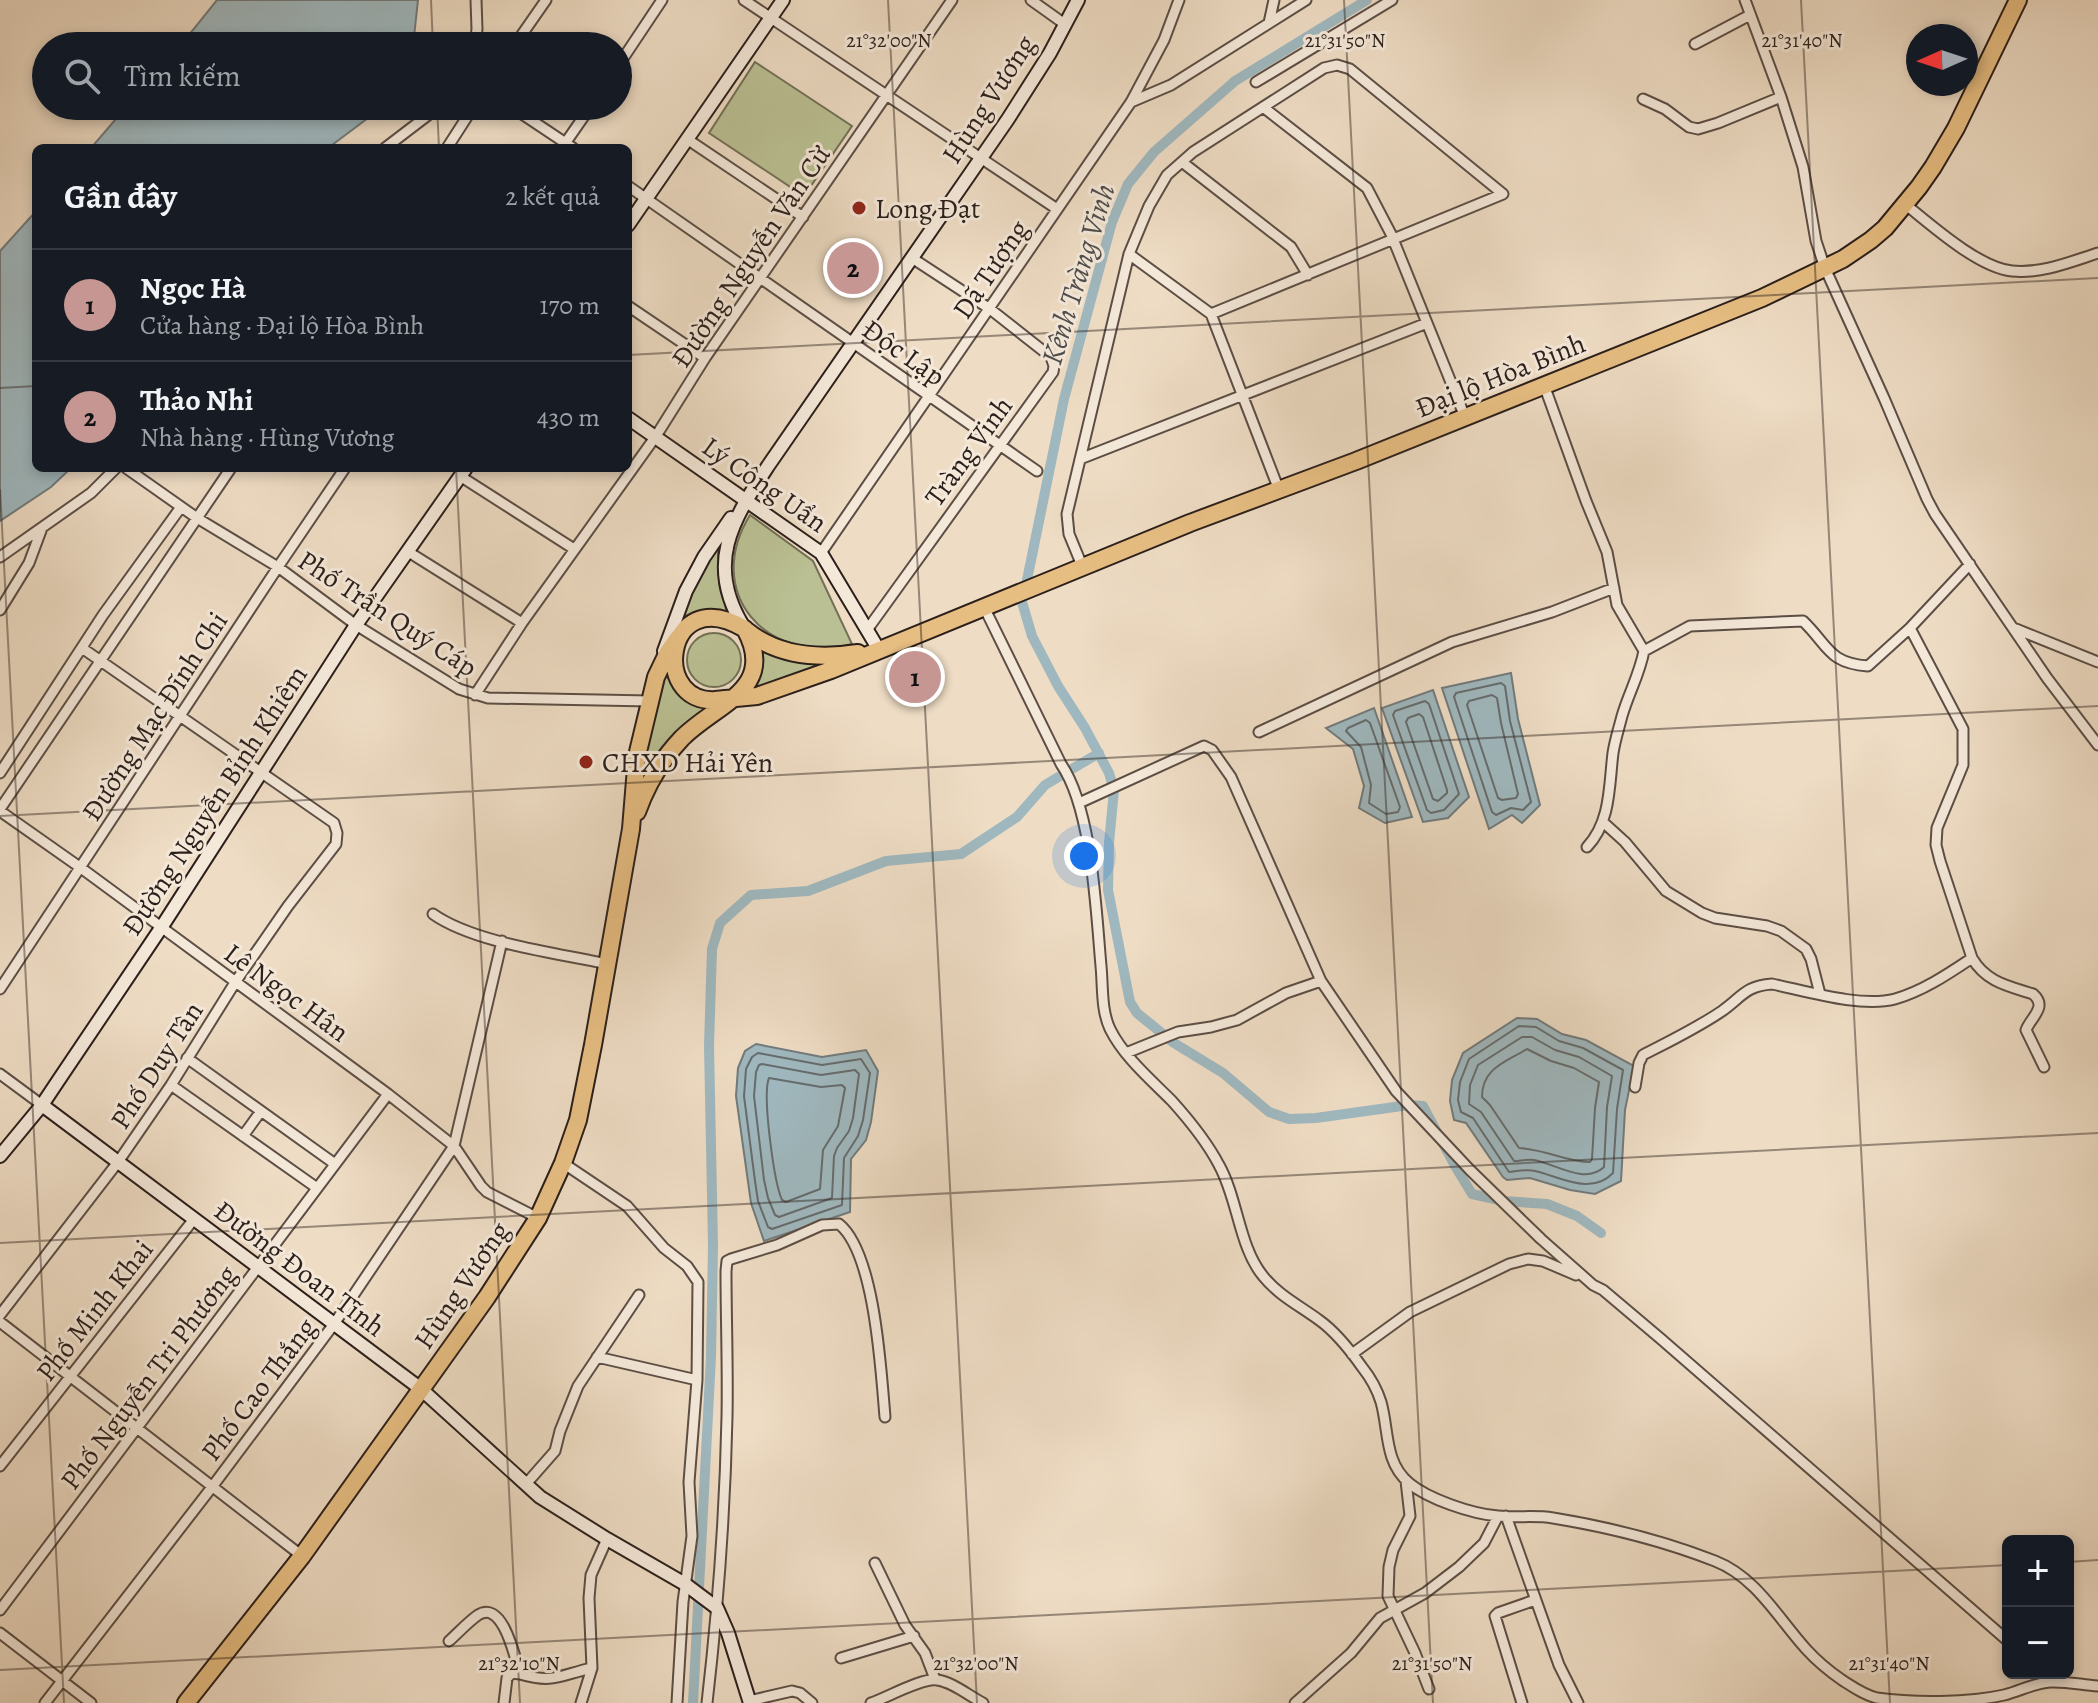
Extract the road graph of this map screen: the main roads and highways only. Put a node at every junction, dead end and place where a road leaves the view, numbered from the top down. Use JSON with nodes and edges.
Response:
{"nodes":[{"id":1,"x":2018,"y":0,"type":"edge"},
{"id":2,"x":745,"y":629,"type":"junction"},
{"id":3,"x":675,"y":645,"type":"junction"},
{"id":4,"x":879,"y":650,"type":"junction"},
{"id":5,"x":736,"y":697,"type":"junction"},
{"id":6,"x":693,"y":728,"type":"junction"},
{"id":7,"x":631,"y":829,"type":"junction"},
{"id":8,"x":186,"y":1703,"type":"edge"}],
"edges":[{"from":1,"to":4,"type":"highway","name":"Đại lộ Hòa Bình"},
{"from":2,"to":3,"type":"highway"},
{"from":2,"to":4,"type":"highway"},
{"from":2,"to":5,"type":"highway"},
{"from":3,"to":5,"type":"highway"},
{"from":3,"to":7,"type":"highway"},
{"from":4,"to":5,"type":"highway"},
{"from":5,"to":6,"type":"highway"},
{"from":5,"to":6,"type":"highway"},
{"from":6,"to":7,"type":"highway"},
{"from":7,"to":8,"type":"highway","name":"Hùng Vương"}]}
